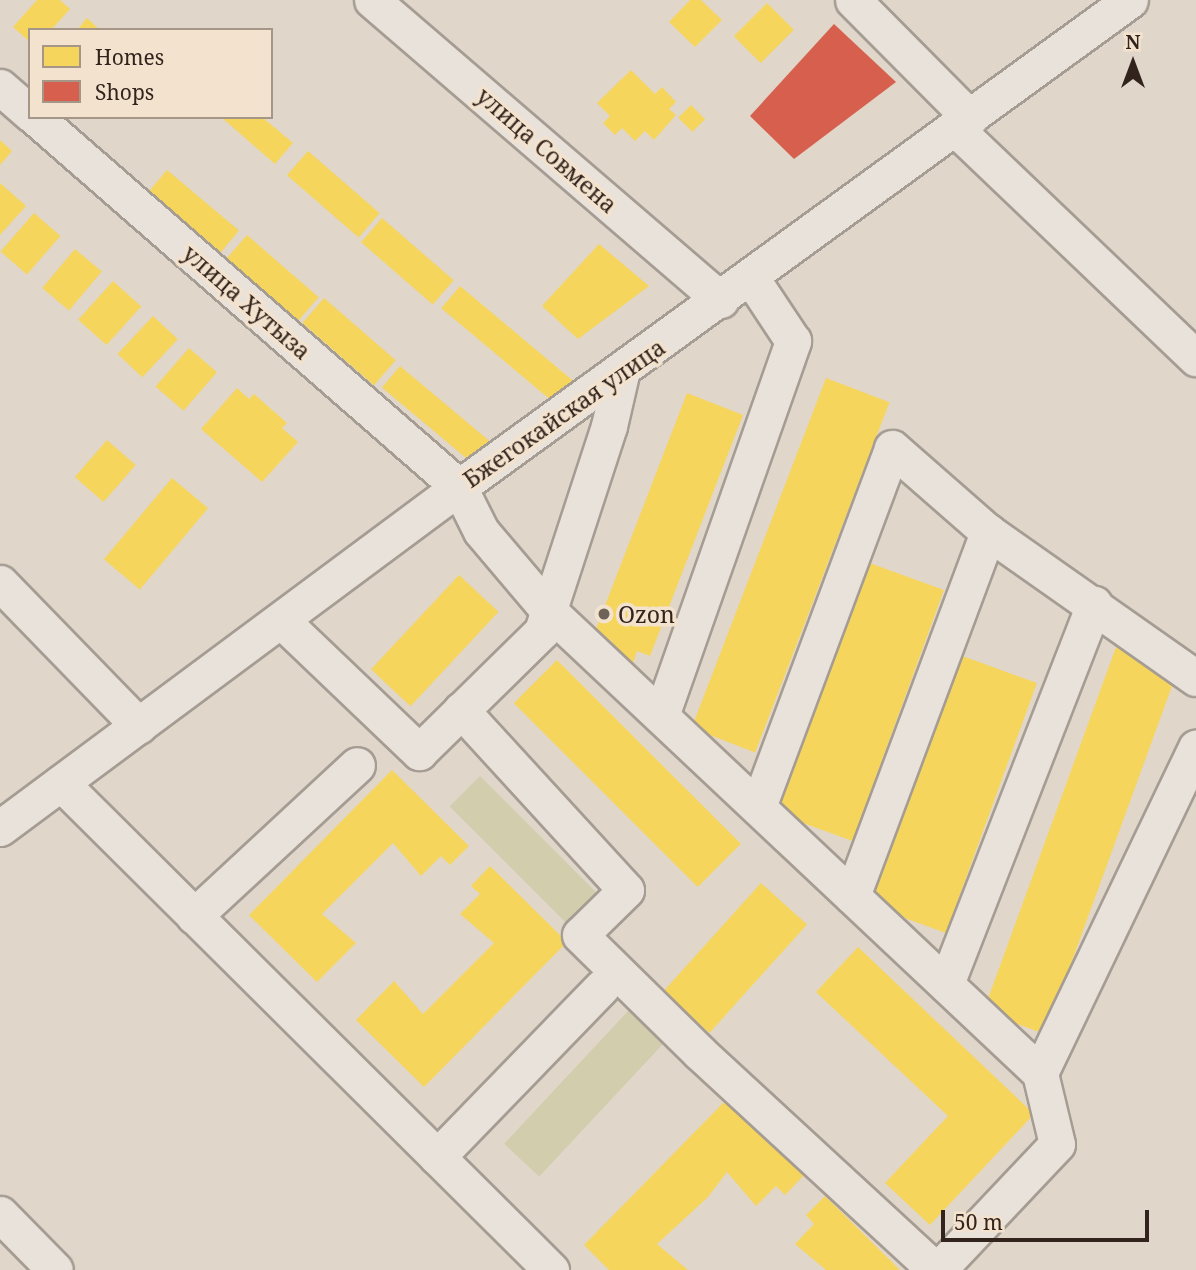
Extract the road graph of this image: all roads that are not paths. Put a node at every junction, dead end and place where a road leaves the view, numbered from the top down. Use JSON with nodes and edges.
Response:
{"nodes":[{"id":1,"x":372,"y":0,"type":"edge"},
{"id":2,"x":853,"y":0,"type":"edge"},
{"id":3,"x":1130,"y":0,"type":"edge"},
{"id":4,"x":0,"y":87,"type":"edge"},
{"id":5,"x":28,"y":111,"type":"edge"},
{"id":6,"x":37,"y":119,"type":"edge"},
{"id":7,"x":963,"y":124,"type":"junction"},
{"id":8,"x":752,"y":279,"type":"junction"},
{"id":9,"x":721,"y":300,"type":"junction"},
{"id":10,"x":1196,"y":358,"type":"edge"},
{"id":11,"x":621,"y":374,"type":"junction"},
{"id":12,"x":460,"y":487,"type":"junction"},
{"id":13,"x":988,"y":532,"type":"junction"},
{"id":14,"x":0,"y":583,"type":"edge"},
{"id":15,"x":1094,"y":604,"type":"junction"},
{"id":16,"x":548,"y":610,"type":"junction"},
{"id":17,"x":282,"y":621,"type":"junction"},
{"id":18,"x":1196,"y":678,"type":"edge"},
{"id":19,"x":461,"y":710,"type":"junction"},
{"id":20,"x":661,"y":716,"type":"junction"},
{"id":21,"x":139,"y":726,"type":"junction"},
{"id":22,"x":1196,"y":747,"type":"edge"},
{"id":23,"x":357,"y":765,"type":"dead end"},
{"id":24,"x":61,"y":783,"type":"junction"},
{"id":25,"x":758,"y":807,"type":"junction"},
{"id":26,"x":0,"y":828,"type":"edge"},
{"id":27,"x":852,"y":895,"type":"junction"},
{"id":28,"x":194,"y":916,"type":"junction"},
{"id":29,"x":946,"y":984,"type":"junction"},
{"id":30,"x":602,"y":987,"type":"dead end"},
{"id":31,"x":1040,"y":1073,"type":"junction"},
{"id":32,"x":437,"y":1157,"type":"junction"},
{"id":33,"x":0,"y":1214,"type":"edge"},
{"id":34,"x":55,"y":1270,"type":"edge"},
{"id":35,"x":551,"y":1270,"type":"edge"},
{"id":36,"x":937,"y":1270,"type":"edge"}],
"edges":[{"from":1,"to":9,"type":"street","name":"улица Совмена"},
{"from":2,"to":7,"type":"street"},
{"from":3,"to":7,"type":"street","name":"Бжегокайская улица"},
{"from":4,"to":5,"type":"street"},
{"from":6,"to":12,"type":"street","name":"улица Хутыза"},
{"from":7,"to":8,"type":"street","name":"Бжегокайская улица"},
{"from":7,"to":10,"type":"street"},
{"from":8,"to":9,"type":"street","name":"Бжегокайская улица"},
{"from":8,"to":20,"type":"street"},
{"from":9,"to":11,"type":"street","name":"Бжегокайская улица"},
{"from":11,"to":12,"type":"street","name":"Бжегокайская улица"},
{"from":11,"to":16,"type":"street"},
{"from":12,"to":16,"type":"street"},
{"from":12,"to":17,"type":"street","name":"Бжегокайская улица"},
{"from":13,"to":15,"type":"street"},
{"from":13,"to":25,"type":"street"},
{"from":13,"to":27,"type":"street"},
{"from":14,"to":21,"type":"street"},
{"from":15,"to":18,"type":"street"},
{"from":15,"to":29,"type":"street"},
{"from":16,"to":19,"type":"street"},
{"from":16,"to":20,"type":"street"},
{"from":17,"to":19,"type":"street"},
{"from":17,"to":21,"type":"street","name":"Бжегокайская улица"},
{"from":19,"to":36,"type":"street"},
{"from":20,"to":25,"type":"street"},
{"from":21,"to":24,"type":"street","name":"Бжегокайская улица"},
{"from":22,"to":31,"type":"street"},
{"from":23,"to":28,"type":"street"},
{"from":24,"to":26,"type":"street","name":"Бжегокайская улица"},
{"from":24,"to":28,"type":"street"},
{"from":25,"to":27,"type":"street"},
{"from":27,"to":29,"type":"street"},
{"from":28,"to":32,"type":"street"},
{"from":29,"to":31,"type":"street"},
{"from":30,"to":32,"type":"street"},
{"from":31,"to":36,"type":"street"},
{"from":32,"to":35,"type":"street"},
{"from":33,"to":34,"type":"street"}]}
